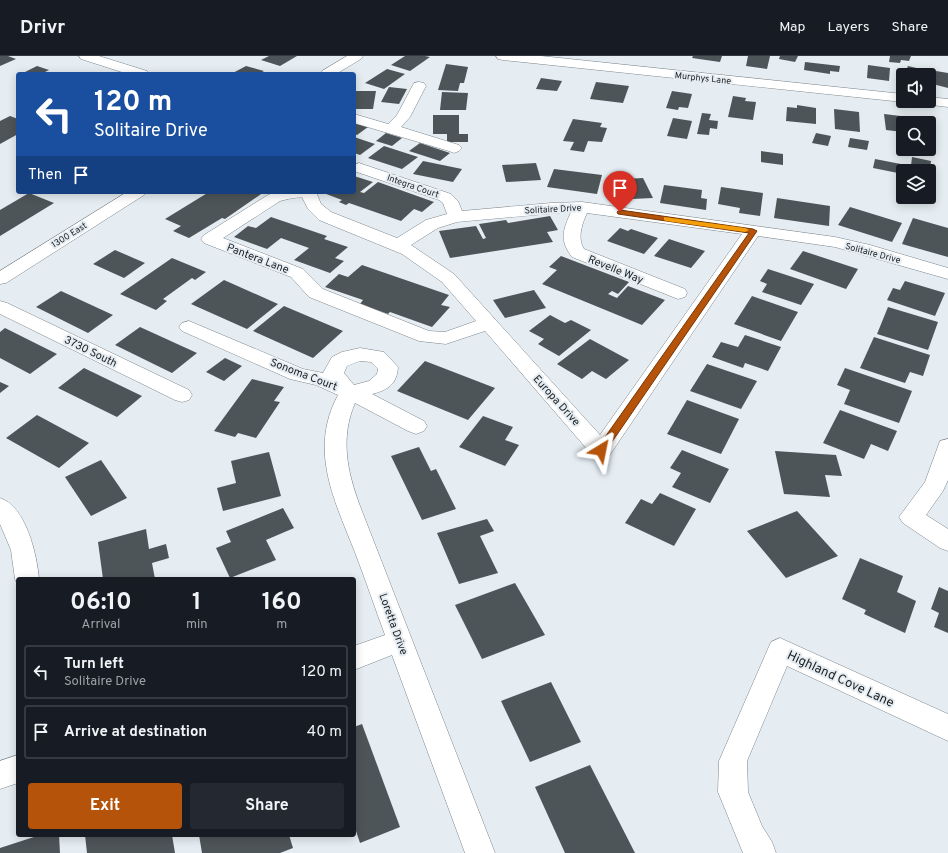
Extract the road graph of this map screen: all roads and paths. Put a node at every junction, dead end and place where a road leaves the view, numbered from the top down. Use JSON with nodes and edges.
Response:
{"nodes":[{"id":1,"x":86,"y":56,"type":"edge"},
{"id":2,"x":356,"y":56,"type":"edge"},
{"id":3,"x":503,"y":56,"type":"edge"},
{"id":4,"x":136,"y":72,"type":"edge"},
{"id":5,"x":330,"y":72,"type":"edge"},
{"id":6,"x":419,"y":86,"type":"dead end"},
{"id":7,"x":896,"y":97,"type":"edge"},
{"id":8,"x":936,"y":102,"type":"edge"},
{"id":9,"x":948,"y":103,"type":"edge"},
{"id":10,"x":356,"y":119,"type":"edge"},
{"id":11,"x":390,"y":129,"type":"junction"},
{"id":12,"x":454,"y":148,"type":"dead end"},
{"id":13,"x":359,"y":168,"type":"dead end"},
{"id":14,"x":135,"y":194,"type":"edge"},
{"id":15,"x":285,"y":194,"type":"edge"},
{"id":16,"x":309,"y":194,"type":"edge"},
{"id":17,"x":582,"y":207,"type":"junction"},
{"id":18,"x":456,"y":217,"type":"junction"},
{"id":19,"x":753,"y":231,"type":"junction"},
{"id":20,"x":398,"y":245,"type":"junction"},
{"id":21,"x":948,"y":274,"type":"edge"},
{"id":22,"x":0,"y":279,"type":"edge"},
{"id":23,"x":678,"y":294,"type":"dead end"},
{"id":24,"x":0,"y":307,"type":"edge"},
{"id":25,"x":488,"y":323,"type":"junction"},
{"id":26,"x":190,"y":327,"type":"dead end"},
{"id":27,"x":350,"y":393,"type":"junction"},
{"id":28,"x":182,"y":395,"type":"dead end"},
{"id":29,"x":416,"y":426,"type":"dead end"},
{"id":30,"x":948,"y":447,"type":"edge"},
{"id":31,"x":0,"y":507,"type":"edge"},
{"id":32,"x":948,"y":542,"type":"edge"},
{"id":33,"x":27,"y":577,"type":"edge"},
{"id":34,"x":399,"y":641,"type":"junction"},
{"id":35,"x":356,"y":657,"type":"edge"},
{"id":36,"x":948,"y":728,"type":"edge"},
{"id":37,"x":16,"y":770,"type":"edge"},
{"id":38,"x":0,"y":775,"type":"edge"},
{"id":39,"x":480,"y":853,"type":"edge"},
{"id":40,"x":761,"y":853,"type":"edge"}],
"edges":[{"from":1,"to":4,"type":"street"},
{"from":2,"to":5,"type":"street"},
{"from":3,"to":7,"type":"street","name":"Murphys Lane"},
{"from":6,"to":11,"type":"street"},
{"from":8,"to":9,"type":"street"},
{"from":10,"to":11,"type":"street"},
{"from":11,"to":12,"type":"street"},
{"from":13,"to":18,"type":"street","name":"Integra Court"},
{"from":14,"to":22,"type":"street","name":"1300 East"},
{"from":15,"to":25,"type":"street","name":"Pantera Lane"},
{"from":16,"to":20,"type":"street","name":"Europa Drive"},
{"from":17,"to":18,"type":"street","name":"Solitaire Drive"},
{"from":17,"to":19,"type":"street","name":"Solitaire Drive"},
{"from":17,"to":23,"type":"street","name":"Revelle Way"},
{"from":18,"to":20,"type":"street","name":"Solitaire Drive"},
{"from":19,"to":21,"type":"street","name":"Solitaire Drive"},
{"from":19,"to":25,"type":"street","name":"Europa Drive"},
{"from":20,"to":25,"type":"street","name":"Europa Drive"},
{"from":24,"to":28,"type":"street","name":"3730 South"},
{"from":26,"to":27,"type":"street","name":"Sonoma Court"},
{"from":27,"to":29,"type":"street","name":"Sonoma Court"},
{"from":27,"to":34,"type":"street","name":"Loretta Drive"},
{"from":30,"to":32,"type":"street"},
{"from":31,"to":33,"type":"street"},
{"from":34,"to":35,"type":"street"},
{"from":34,"to":39,"type":"street","name":"Loretta Drive"},
{"from":36,"to":40,"type":"street","name":"Highland Cove Lane"},
{"from":37,"to":38,"type":"street"}]}
